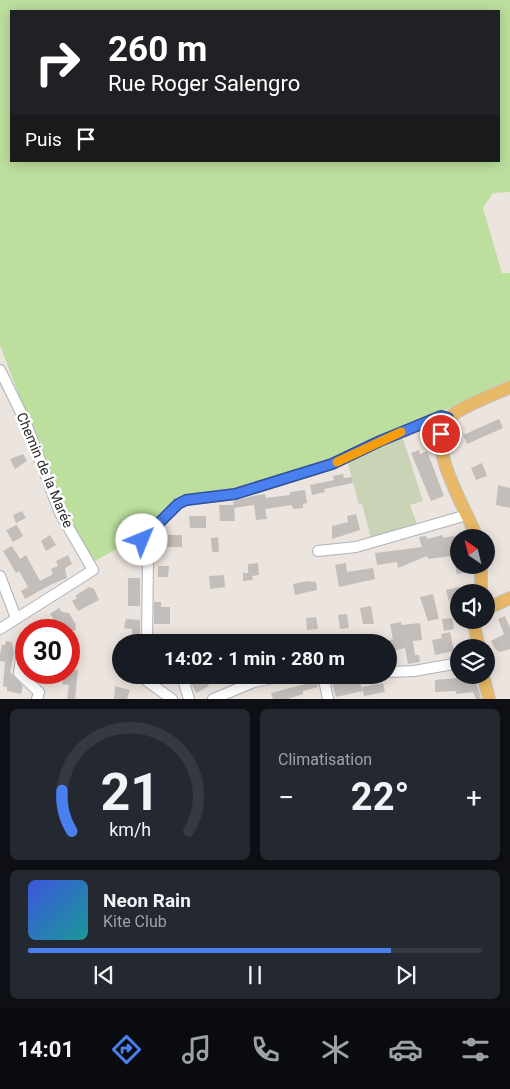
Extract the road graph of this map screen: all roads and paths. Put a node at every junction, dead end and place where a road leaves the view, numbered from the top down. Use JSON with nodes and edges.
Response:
{"nodes":[{"id":1,"x":0,"y":370,"type":"edge"},
{"id":2,"x":510,"y":387,"type":"edge"},
{"id":3,"x":448,"y":418,"type":"junction"},
{"id":4,"x":467,"y":515,"type":"junction"},
{"id":5,"x":473,"y":529,"type":"edge"},
{"id":6,"x":318,"y":551,"type":"dead end"},
{"id":7,"x":0,"y":576,"type":"edge"},
{"id":8,"x":510,"y":598,"type":"edge"},
{"id":9,"x":495,"y":603,"type":"edge"},
{"id":10,"x":0,"y":605,"type":"edge"},
{"id":11,"x":15,"y":613,"type":"junction"},
{"id":12,"x":0,"y":629,"type":"edge"},
{"id":13,"x":147,"y":634,"type":"edge"},
{"id":14,"x":450,"y":665,"type":"edge"},
{"id":15,"x":397,"y":672,"type":"edge"},
{"id":16,"x":31,"y":684,"type":"edge"},
{"id":17,"x":151,"y":684,"type":"edge"},
{"id":18,"x":184,"y":684,"type":"edge"},
{"id":19,"x":249,"y":684,"type":"edge"},
{"id":20,"x":325,"y":684,"type":"edge"},
{"id":21,"x":487,"y":684,"type":"edge"},
{"id":22,"x":37,"y":699,"type":"edge"},
{"id":23,"x":172,"y":699,"type":"edge"},
{"id":24,"x":189,"y":699,"type":"edge"},
{"id":25,"x":213,"y":699,"type":"edge"},
{"id":26,"x":328,"y":699,"type":"edge"},
{"id":27,"x":490,"y":699,"type":"edge"}],
"edges":[{"from":1,"to":11,"type":"street","name":"Chemin de la Marée"},
{"from":2,"to":3,"type":"main road"},
{"from":3,"to":4,"type":"main road"},
{"from":3,"to":13,"type":"street"},
{"from":4,"to":5,"type":"main road"},
{"from":4,"to":6,"type":"street"},
{"from":7,"to":11,"type":"street"},
{"from":8,"to":9,"type":"main road"},
{"from":10,"to":11,"type":"street"},
{"from":11,"to":12,"type":"street"},
{"from":14,"to":15,"type":"street"},
{"from":16,"to":22,"type":"street"},
{"from":17,"to":23,"type":"street"},
{"from":18,"to":24,"type":"street"},
{"from":19,"to":25,"type":"street"},
{"from":20,"to":26,"type":"street"},
{"from":21,"to":27,"type":"main road"}]}
